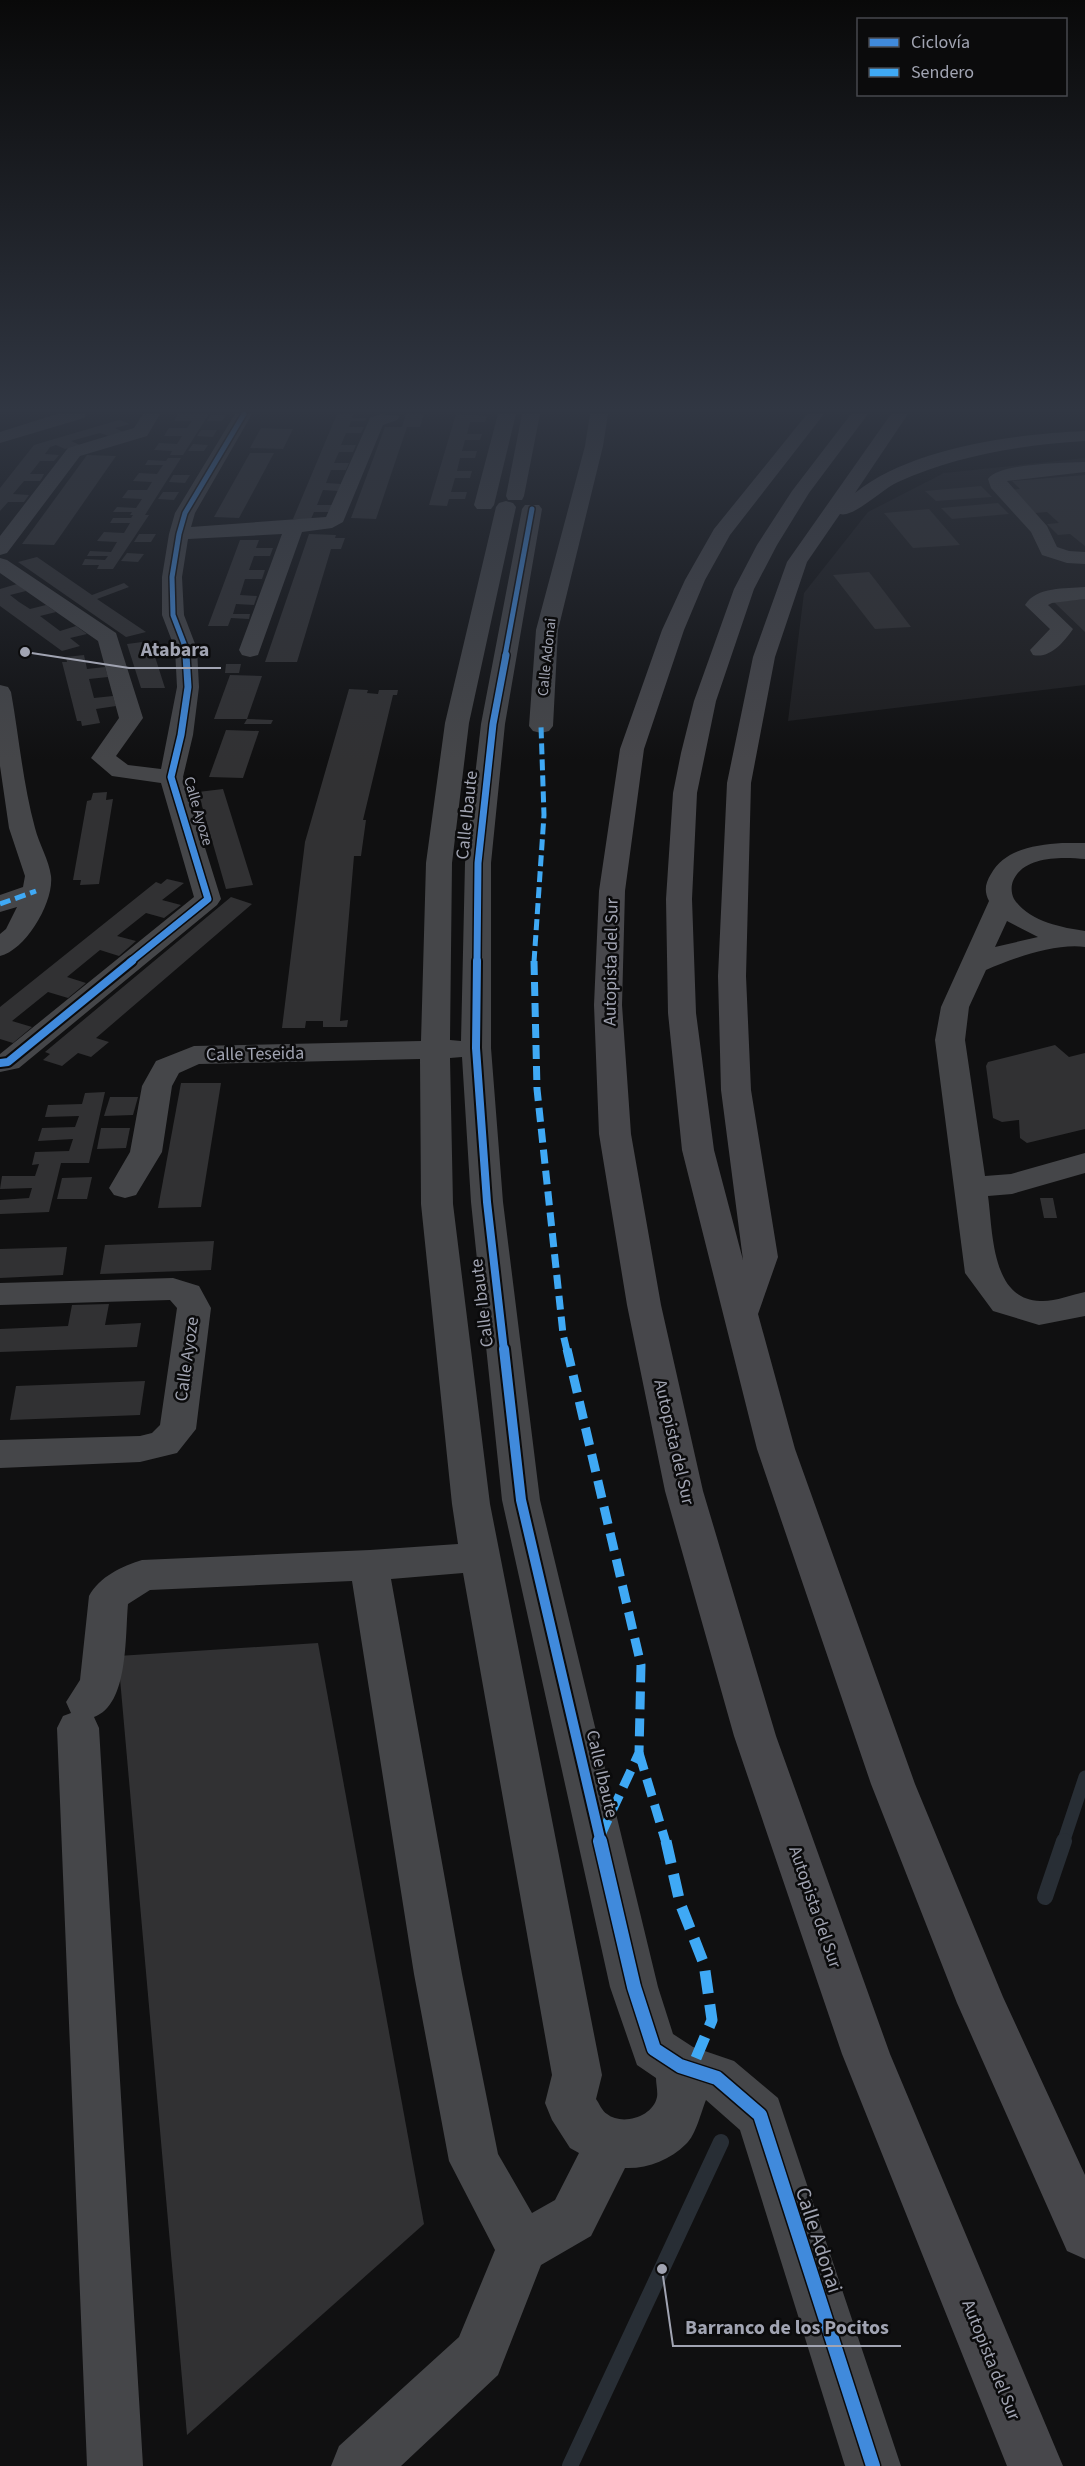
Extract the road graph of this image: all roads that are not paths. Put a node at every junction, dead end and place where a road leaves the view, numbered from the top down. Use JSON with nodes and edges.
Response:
{"nodes":[{"id":1,"x":15,"y":529,"type":"edge"},
{"id":2,"x":180,"y":529,"type":"edge"},
{"id":3,"x":260,"y":529,"type":"edge"},
{"id":4,"x":293,"y":529,"type":"edge"},
{"id":5,"x":505,"y":529,"type":"edge"},
{"id":6,"x":573,"y":529,"type":"edge"},
{"id":7,"x":721,"y":529,"type":"edge"},
{"id":8,"x":724,"y":529,"type":"edge"},
{"id":9,"x":777,"y":529,"type":"edge"},
{"id":10,"x":820,"y":529,"type":"edge"},
{"id":11,"x":827,"y":529,"type":"edge"},
{"id":12,"x":1039,"y":529,"type":"edge"},
{"id":13,"x":721,"y":533,"type":"junction"},
{"id":14,"x":179,"y":534,"type":"junction"},
{"id":15,"x":0,"y":549,"type":"edge"},
{"id":16,"x":1085,"y":558,"type":"edge"},
{"id":17,"x":797,"y":562,"type":"junction"},
{"id":18,"x":0,"y":564,"type":"edge"},
{"id":19,"x":1085,"y":593,"type":"edge"},
{"id":20,"x":250,"y":650,"type":"dead end"},
{"id":21,"x":1041,"y":650,"type":"dead end"},
{"id":22,"x":486,"y":660,"type":"junction"},
{"id":23,"x":0,"y":692,"type":"edge"},
{"id":24,"x":458,"y":723,"type":"junction"},
{"id":25,"x":493,"y":724,"type":"junction"},
{"id":26,"x":541,"y":726,"type":"dead end"},
{"id":27,"x":171,"y":777,"type":"junction"},
{"id":28,"x":16,"y":778,"type":"junction"},
{"id":29,"x":0,"y":801,"type":"edge"},
{"id":30,"x":0,"y":842,"type":"edge"},
{"id":31,"x":1083,"y":850,"type":"edge"},
{"id":32,"x":35,"y":862,"type":"junction"},
{"id":33,"x":36,"y":891,"type":"junction"},
{"id":34,"x":1002,"y":902,"type":"junction"},
{"id":35,"x":0,"y":904,"type":"edge"},
{"id":36,"x":1078,"y":938,"type":"edge"},
{"id":37,"x":0,"y":948,"type":"edge"},
{"id":38,"x":976,"y":964,"type":"junction"},
{"id":39,"x":476,"y":1048,"type":"junction"},
{"id":40,"x":435,"y":1049,"type":"junction"},
{"id":41,"x":0,"y":1063,"type":"edge"},
{"id":42,"x":1085,"y":1163,"type":"edge"},
{"id":43,"x":970,"y":1187,"type":"junction"},
{"id":44,"x":125,"y":1188,"type":"dead end"},
{"id":45,"x":0,"y":1294,"type":"edge"},
{"id":46,"x":1085,"y":1304,"type":"edge"},
{"id":47,"x":740,"y":1316,"type":"junction"},
{"id":48,"x":0,"y":1454,"type":"edge"},
{"id":49,"x":521,"y":1500,"type":"junction"},
{"id":50,"x":471,"y":1504,"type":"junction"},
{"id":51,"x":480,"y":1557,"type":"junction"},
{"id":52,"x":370,"y":1565,"type":"junction"},
{"id":53,"x":680,"y":2066,"type":"junction"},
{"id":54,"x":611,"y":2142,"type":"junction"},
{"id":55,"x":1085,"y":2233,"type":"edge"},
{"id":56,"x":522,"y":2247,"type":"junction"},
{"id":57,"x":115,"y":2466,"type":"edge"},
{"id":58,"x":359,"y":2466,"type":"edge"},
{"id":59,"x":873,"y":2466,"type":"edge"},
{"id":60,"x":1035,"y":2466,"type":"edge"}],
"edges":[{"from":1,"to":15,"type":"street"},
{"from":2,"to":14,"type":"street","name":"Calle Ayoze"},
{"from":3,"to":14,"type":"street"},
{"from":4,"to":20,"type":"street"},
{"from":5,"to":22,"type":"street","name":"Calle Ibaute"},
{"from":6,"to":26,"type":"street","name":"Calle Adonai"},
{"from":7,"to":13,"type":"highway"},
{"from":8,"to":13,"type":"highway","name":"Autopista del Sur"},
{"from":9,"to":47,"type":"highway"},
{"from":10,"to":17,"type":"highway"},
{"from":11,"to":17,"type":"highway"},
{"from":12,"to":16,"type":"street"},
{"from":13,"to":60,"type":"highway","name":"Autopista del Sur"},
{"from":14,"to":27,"type":"street","name":"Calle Ayoze"},
{"from":17,"to":47,"type":"highway"},
{"from":18,"to":27,"type":"street"},
{"from":19,"to":21,"type":"street"},
{"from":22,"to":24,"type":"street","name":"Calle Ibaute"},
{"from":22,"to":25,"type":"street","name":"Calle Ibaute"},
{"from":23,"to":28,"type":"street"},
{"from":24,"to":25,"type":"street"},
{"from":24,"to":40,"type":"street","name":"Calle Ibaute"},
{"from":25,"to":39,"type":"street","name":"Calle Ibaute"},
{"from":27,"to":41,"type":"street","name":"Calle Ayoze"},
{"from":28,"to":29,"type":"street"},
{"from":28,"to":32,"type":"street"},
{"from":30,"to":32,"type":"street"},
{"from":31,"to":34,"type":"street"},
{"from":32,"to":33,"type":"street"},
{"from":33,"to":35,"type":"street"},
{"from":33,"to":37,"type":"street"},
{"from":34,"to":36,"type":"street"},
{"from":34,"to":38,"type":"street"},
{"from":36,"to":38,"type":"street"},
{"from":38,"to":43,"type":"street"},
{"from":39,"to":40,"type":"street","name":"Calle Teseida"},
{"from":39,"to":49,"type":"street","name":"Calle Ibaute"},
{"from":40,"to":44,"type":"street","name":"Calle Teseida"},
{"from":40,"to":50,"type":"street","name":"Calle Ibaute"},
{"from":42,"to":43,"type":"street"},
{"from":43,"to":46,"type":"street"},
{"from":45,"to":48,"type":"street","name":"Calle Ayoze"},
{"from":47,"to":55,"type":"highway"},
{"from":49,"to":50,"type":"street"},
{"from":49,"to":53,"type":"street","name":"Calle Ibaute"},
{"from":50,"to":51,"type":"street","name":"Calle Ibaute"},
{"from":51,"to":52,"type":"street"},
{"from":51,"to":54,"type":"street","name":"Calle Ibaute"},
{"from":52,"to":56,"type":"street"},
{"from":52,"to":57,"type":"street"},
{"from":53,"to":54,"type":"street","name":"Calle Ibaute"},
{"from":53,"to":59,"type":"street","name":"Calle Adonai"},
{"from":54,"to":56,"type":"street"},
{"from":56,"to":58,"type":"street"}]}
